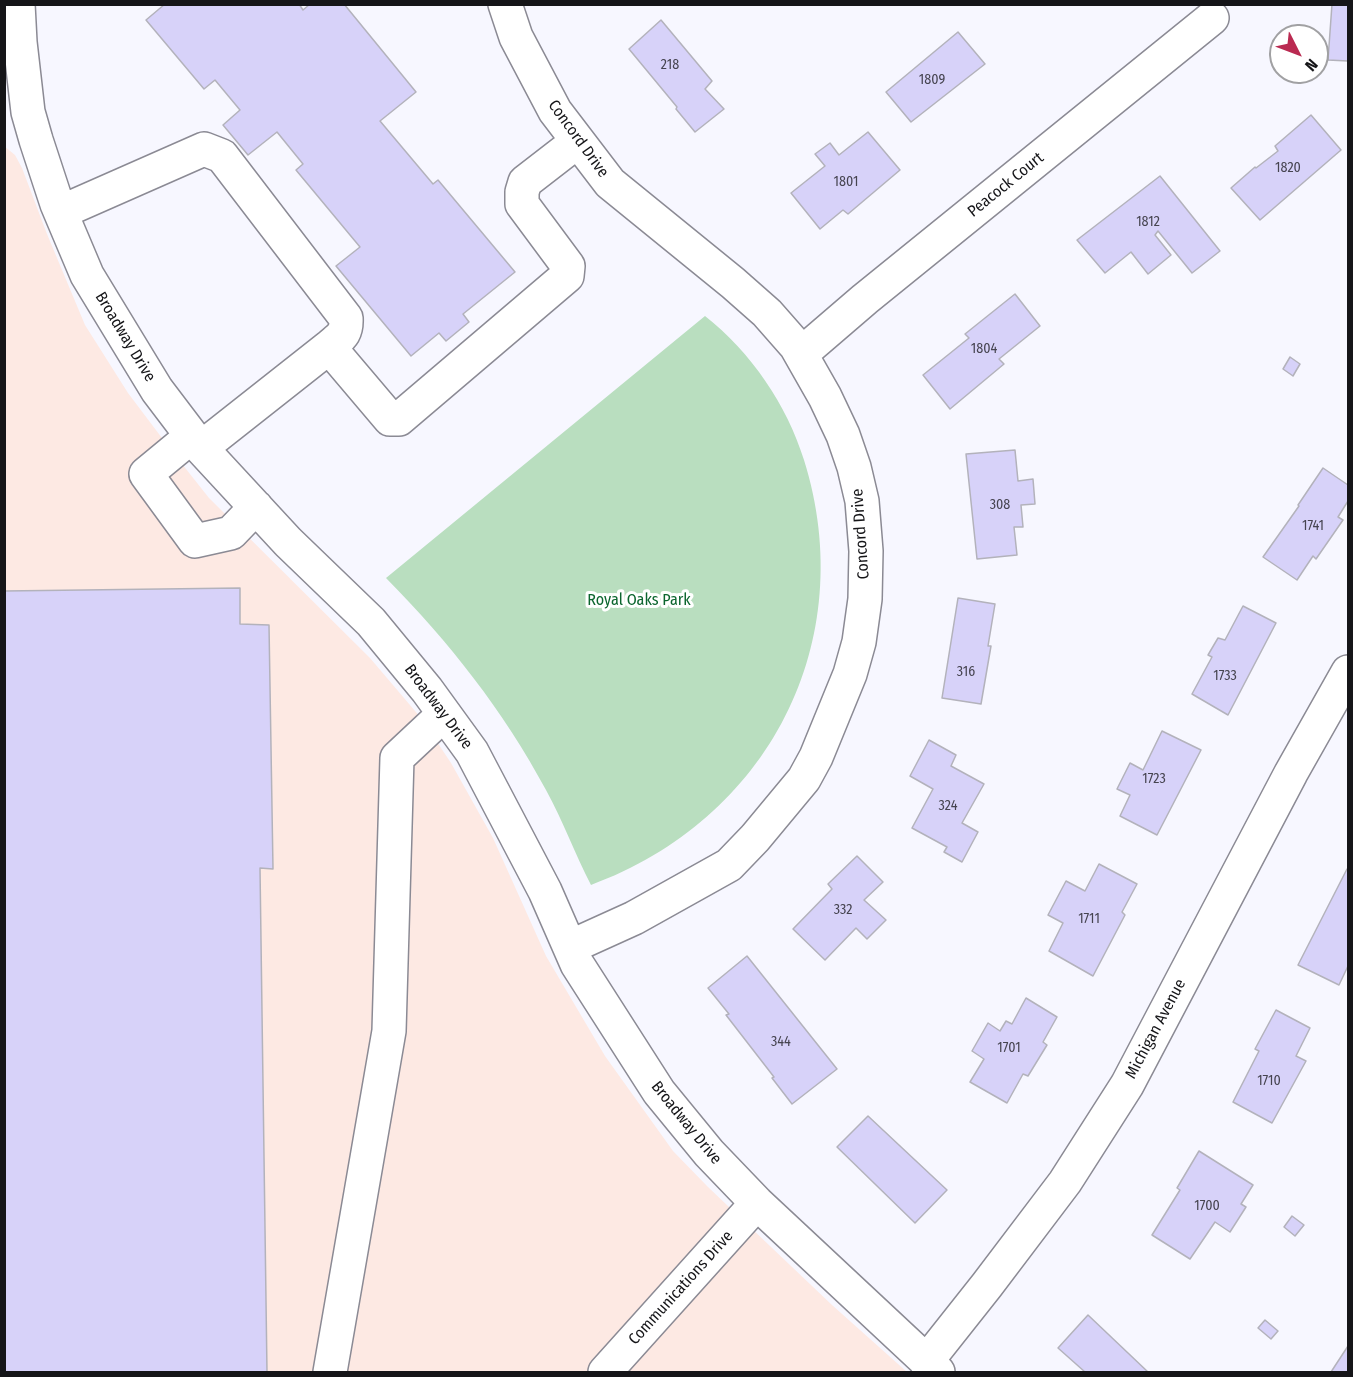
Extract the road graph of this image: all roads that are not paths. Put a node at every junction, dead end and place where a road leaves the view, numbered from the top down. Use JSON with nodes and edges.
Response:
{"nodes":[{"id":1,"x":18,"y":4,"type":"edge"},
{"id":2,"x":505,"y":4,"type":"edge"},
{"id":3,"x":1212,"y":18,"type":"dead end"},
{"id":4,"x":16,"y":114,"type":"edge"},
{"id":5,"x":578,"y":141,"type":"junction"},
{"id":6,"x":61,"y":212,"type":"junction"},
{"id":7,"x":328,"y":346,"type":"junction"},
{"id":8,"x":801,"y":354,"type":"junction"},
{"id":9,"x":197,"y":442,"type":"junction"},
{"id":10,"x":256,"y":507,"type":"junction"},
{"id":11,"x":1348,"y":672,"type":"edge"},
{"id":12,"x":444,"y":714,"type":"junction"},
{"id":13,"x":570,"y":947,"type":"junction"},
{"id":14,"x":758,"y":1203,"type":"junction"},
{"id":15,"x":932,"y":1367,"type":"edge"},
{"id":16,"x":330,"y":1372,"type":"edge"},
{"id":17,"x":605,"y":1372,"type":"edge"}],
"edges":[{"from":1,"to":4,"type":"street","name":"Broadway Drive"},
{"from":2,"to":5,"type":"street","name":"Concord Drive"},
{"from":3,"to":8,"type":"street","name":"Peacock Court"},
{"from":4,"to":6,"type":"street","name":"Broadway Drive"},
{"from":5,"to":7,"type":"street"},
{"from":5,"to":8,"type":"street","name":"Concord Drive"},
{"from":6,"to":7,"type":"street"},
{"from":6,"to":9,"type":"street","name":"Broadway Drive"},
{"from":7,"to":9,"type":"street"},
{"from":8,"to":13,"type":"street","name":"Concord Drive"},
{"from":9,"to":10,"type":"street","name":"Broadway Drive"},
{"from":9,"to":10,"type":"street"},
{"from":10,"to":12,"type":"street","name":"Broadway Drive"},
{"from":11,"to":15,"type":"street","name":"Michigan Avenue"},
{"from":12,"to":13,"type":"street","name":"Broadway Drive"},
{"from":12,"to":16,"type":"street"},
{"from":13,"to":14,"type":"street","name":"Broadway Drive"},
{"from":14,"to":15,"type":"street","name":"Broadway Drive"},
{"from":14,"to":17,"type":"street","name":"Communications Drive"}]}
